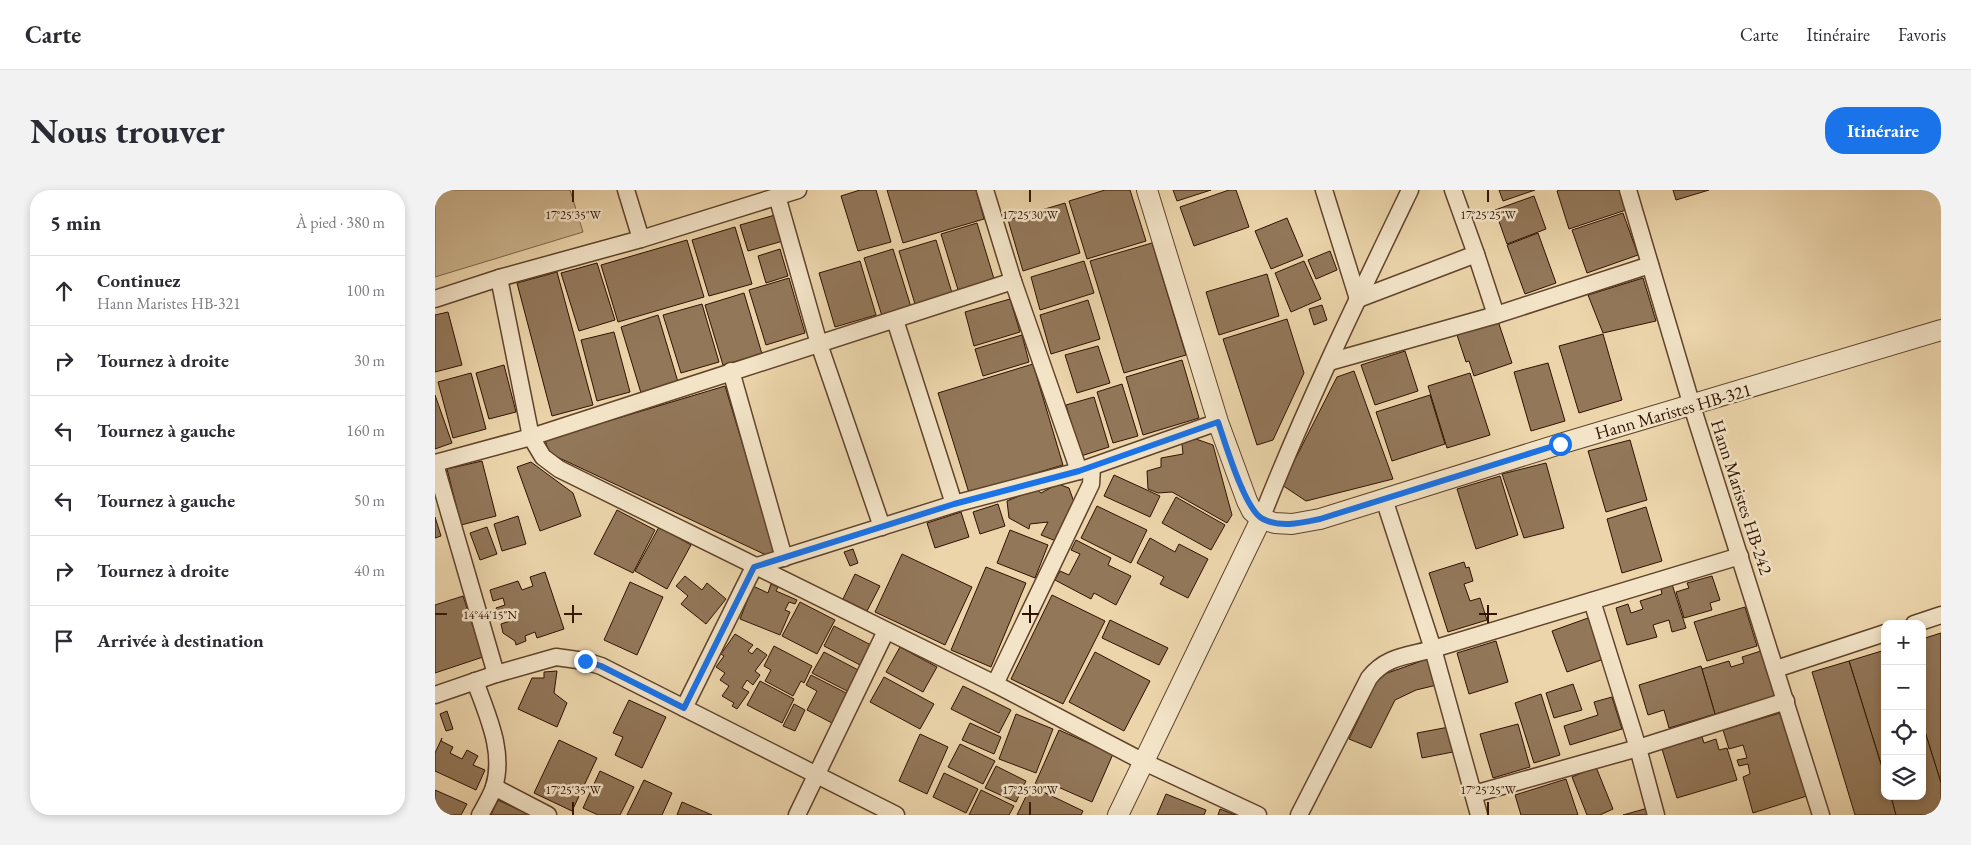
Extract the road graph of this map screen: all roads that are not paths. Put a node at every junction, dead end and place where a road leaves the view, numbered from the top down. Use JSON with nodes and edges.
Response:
{"nodes":[{"id":1,"x":625,"y":190,"type":"edge"},
{"id":2,"x":798,"y":190,"type":"edge"},
{"id":3,"x":985,"y":190,"type":"edge"},
{"id":4,"x":1147,"y":190,"type":"edge"},
{"id":5,"x":1324,"y":190,"type":"edge"},
{"id":6,"x":1410,"y":190,"type":"edge"},
{"id":7,"x":1453,"y":190,"type":"edge"},
{"id":8,"x":1628,"y":190,"type":"edge"},
{"id":9,"x":777,"y":196,"type":"junction"},
{"id":10,"x":641,"y":239,"type":"junction"},
{"id":11,"x":1476,"y":254,"type":"junction"},
{"id":12,"x":1650,"y":265,"type":"junction"},
{"id":13,"x":499,"y":278,"type":"junction"},
{"id":14,"x":1013,"y":281,"type":"junction"},
{"id":15,"x":435,"y":299,"type":"edge"},
{"id":16,"x":1358,"y":299,"type":"junction"},
{"id":17,"x":1495,"y":315,"type":"junction"},
{"id":18,"x":895,"y":320,"type":"junction"},
{"id":19,"x":1941,"y":330,"type":"edge"},
{"id":20,"x":819,"y":344,"type":"junction"},
{"id":21,"x":1329,"y":362,"type":"junction"},
{"id":22,"x":731,"y":371,"type":"junction"},
{"id":23,"x":1692,"y":406,"type":"junction"},
{"id":24,"x":1218,"y":422,"type":"junction"},
{"id":25,"x":531,"y":436,"type":"junction"},
{"id":26,"x":435,"y":464,"type":"edge"},
{"id":27,"x":1085,"y":469,"type":"junction"},
{"id":28,"x":1383,"y":499,"type":"junction"},
{"id":29,"x":954,"y":504,"type":"junction"},
{"id":30,"x":1261,"y":519,"type":"junction"},
{"id":31,"x":882,"y":527,"type":"junction"},
{"id":32,"x":1740,"y":556,"type":"junction"},
{"id":33,"x":784,"y":558,"type":"junction"},
{"id":34,"x":754,"y":567,"type":"junction"},
{"id":35,"x":1592,"y":601,"type":"junction"},
{"id":36,"x":1941,"y":615,"type":"edge"},
{"id":37,"x":1926,"y":620,"type":"edge"},
{"id":38,"x":887,"y":631,"type":"junction"},
{"id":39,"x":1881,"y":634,"type":"edge"},
{"id":40,"x":1433,"y":650,"type":"junction"},
{"id":41,"x":1776,"y":669,"type":"junction"},
{"id":42,"x":496,"y":674,"type":"junction"},
{"id":43,"x":475,"y":681,"type":"junction"},
{"id":44,"x":995,"y":684,"type":"junction"},
{"id":45,"x":435,"y":695,"type":"edge"},
{"id":46,"x":1786,"y":701,"type":"junction"},
{"id":47,"x":684,"y":708,"type":"junction"},
{"id":48,"x":1638,"y":748,"type":"junction"},
{"id":49,"x":1144,"y":762,"type":"junction"},
{"id":50,"x":817,"y":775,"type":"junction"},
{"id":51,"x":494,"y":787,"type":"junction"},
{"id":52,"x":1474,"y":794,"type":"junction"},
{"id":53,"x":480,"y":815,"type":"edge"},
{"id":54,"x":548,"y":815,"type":"edge"},
{"id":55,"x":797,"y":815,"type":"edge"},
{"id":56,"x":896,"y":815,"type":"edge"},
{"id":57,"x":1118,"y":815,"type":"edge"},
{"id":58,"x":1258,"y":815,"type":"edge"},
{"id":59,"x":1299,"y":815,"type":"edge"},
{"id":60,"x":1479,"y":815,"type":"edge"},
{"id":61,"x":1656,"y":815,"type":"edge"},
{"id":62,"x":1821,"y":815,"type":"edge"}],
"edges":[{"from":1,"to":10,"type":"street"},
{"from":2,"to":9,"type":"street"},
{"from":3,"to":14,"type":"street"},
{"from":4,"to":24,"type":"street"},
{"from":5,"to":16,"type":"street"},
{"from":6,"to":16,"type":"street"},
{"from":7,"to":11,"type":"street"},
{"from":8,"to":12,"type":"street","name":"Hann Maristes HB-242"},
{"from":9,"to":10,"type":"street"},
{"from":9,"to":20,"type":"street"},
{"from":10,"to":13,"type":"street"},
{"from":11,"to":16,"type":"street"},
{"from":11,"to":17,"type":"street"},
{"from":12,"to":17,"type":"street"},
{"from":12,"to":23,"type":"street","name":"Hann Maristes HB-242"},
{"from":13,"to":15,"type":"street"},
{"from":13,"to":25,"type":"street"},
{"from":14,"to":18,"type":"street"},
{"from":14,"to":27,"type":"street"},
{"from":16,"to":21,"type":"street"},
{"from":17,"to":21,"type":"street"},
{"from":18,"to":20,"type":"street"},
{"from":18,"to":29,"type":"street"},
{"from":19,"to":23,"type":"street","name":"Hann Maristes HB-321"},
{"from":20,"to":22,"type":"street"},
{"from":20,"to":31,"type":"street"},
{"from":21,"to":30,"type":"street"},
{"from":22,"to":25,"type":"street"},
{"from":22,"to":33,"type":"street"},
{"from":23,"to":28,"type":"street","name":"Hann Maristes HB-321"},
{"from":23,"to":32,"type":"street","name":"Hann Maristes HB-242"},
{"from":24,"to":27,"type":"street"},
{"from":24,"to":30,"type":"street"},
{"from":25,"to":26,"type":"street"},
{"from":25,"to":34,"type":"street"},
{"from":26,"to":42,"type":"street"},
{"from":27,"to":29,"type":"street"},
{"from":27,"to":44,"type":"street"},
{"from":28,"to":30,"type":"street","name":"Hann Maristes HB-321"},
{"from":28,"to":40,"type":"street"},
{"from":29,"to":31,"type":"street"},
{"from":30,"to":49,"type":"street"},
{"from":31,"to":33,"type":"street"},
{"from":32,"to":35,"type":"street"},
{"from":32,"to":41,"type":"street","name":"Hann Maristes HB-242"},
{"from":33,"to":34,"type":"street"},
{"from":34,"to":38,"type":"street"},
{"from":34,"to":47,"type":"street"},
{"from":35,"to":40,"type":"street"},
{"from":35,"to":48,"type":"street"},
{"from":36,"to":37,"type":"street"},
{"from":38,"to":44,"type":"street"},
{"from":38,"to":50,"type":"street"},
{"from":39,"to":41,"type":"street"},
{"from":40,"to":52,"type":"street"},
{"from":40,"to":59,"type":"street"},
{"from":41,"to":46,"type":"street","name":"Hann Maristes HB-242"},
{"from":42,"to":43,"type":"street"},
{"from":42,"to":47,"type":"street"},
{"from":43,"to":45,"type":"street"},
{"from":43,"to":51,"type":"street"},
{"from":44,"to":49,"type":"street"},
{"from":46,"to":48,"type":"street"},
{"from":46,"to":62,"type":"street","name":"Hann Maristes HB-242"},
{"from":47,"to":50,"type":"street"},
{"from":48,"to":52,"type":"street"},
{"from":48,"to":61,"type":"street"},
{"from":49,"to":57,"type":"street"},
{"from":49,"to":58,"type":"street"},
{"from":50,"to":55,"type":"street"},
{"from":50,"to":56,"type":"street"},
{"from":51,"to":53,"type":"street"},
{"from":51,"to":54,"type":"street"},
{"from":52,"to":60,"type":"street"}]}
